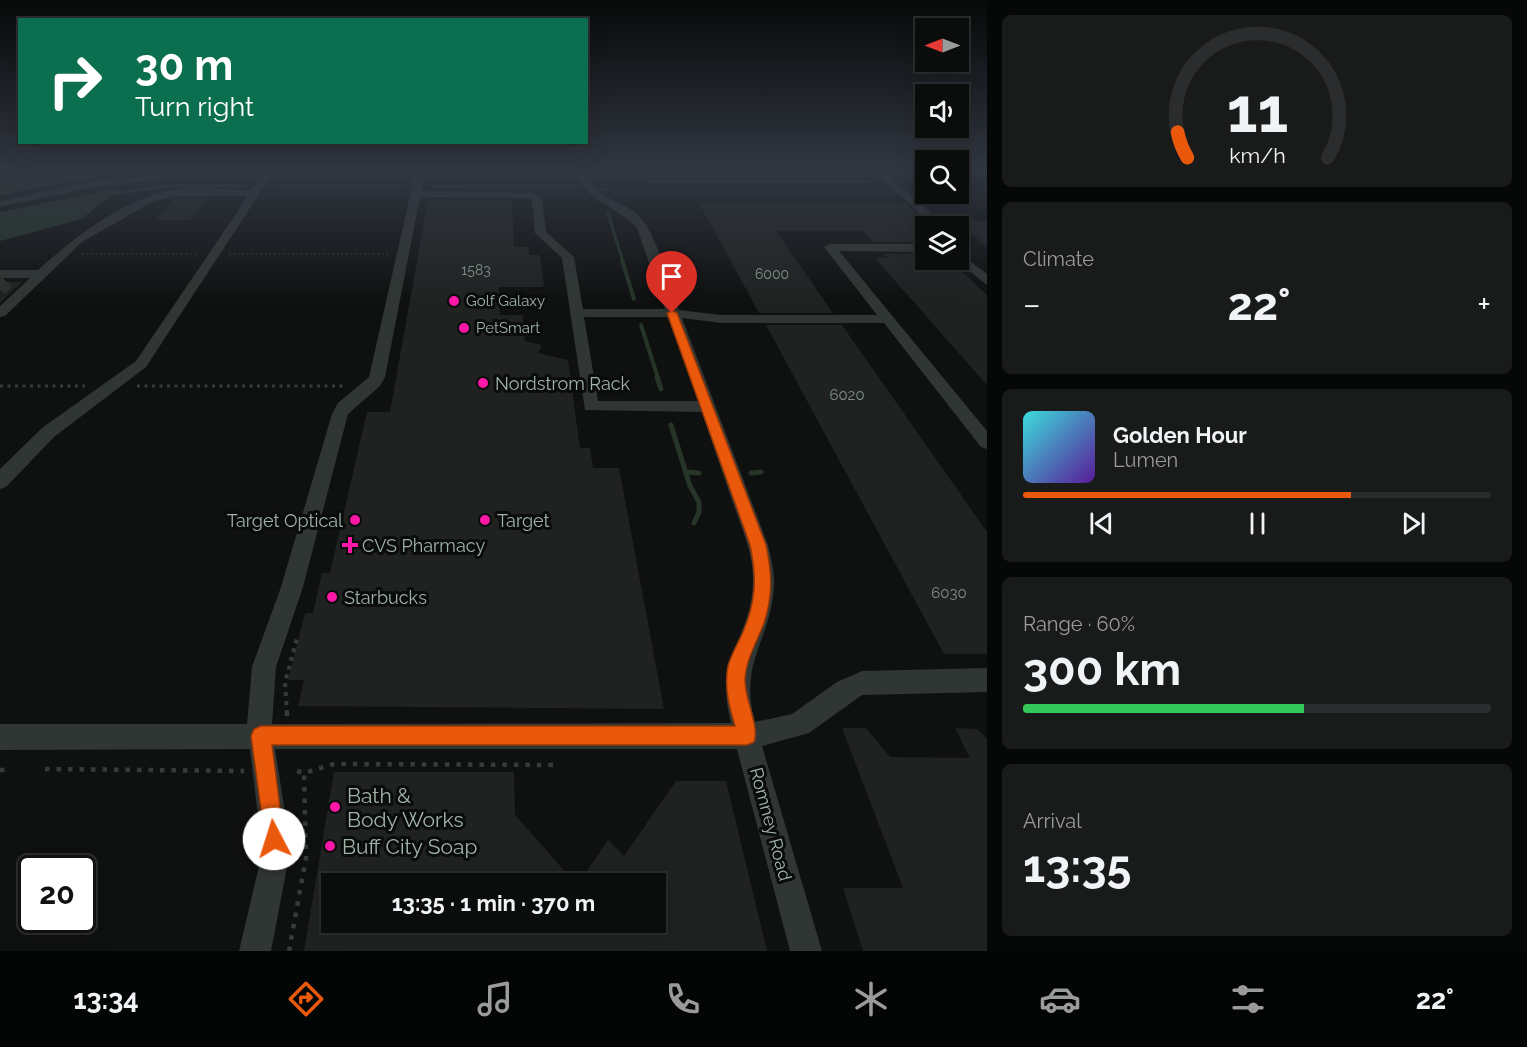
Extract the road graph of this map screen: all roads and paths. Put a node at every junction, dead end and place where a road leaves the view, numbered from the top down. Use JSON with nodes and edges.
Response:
{"nodes":[{"id":1,"x":125,"y":213,"type":"edge"},
{"id":2,"x":242,"y":213,"type":"edge"},
{"id":3,"x":413,"y":213,"type":"edge"},
{"id":4,"x":539,"y":213,"type":"edge"},
{"id":5,"x":628,"y":213,"type":"edge"},
{"id":6,"x":915,"y":248,"type":"edge"},
{"id":7,"x":81,"y":254,"type":"dead end"},
{"id":8,"x":209,"y":254,"type":"dead end"},
{"id":9,"x":223,"y":254,"type":"dead end"},
{"id":10,"x":393,"y":254,"type":"dead end"},
{"id":11,"x":969,"y":265,"type":"edge"},
{"id":12,"x":42,"y":274,"type":"junction"},
{"id":13,"x":8,"y":277,"type":"tunnel mouth"},
{"id":14,"x":987,"y":282,"type":"edge"},
{"id":15,"x":0,"y":313,"type":"edge"},
{"id":16,"x":577,"y":313,"type":"junction"},
{"id":17,"x":672,"y":313,"type":"junction"},
{"id":18,"x":888,"y":319,"type":"junction"},
{"id":19,"x":0,"y":386,"type":"edge"},
{"id":20,"x":90,"y":386,"type":"dead end"},
{"id":21,"x":132,"y":386,"type":"dead end"},
{"id":22,"x":343,"y":386,"type":"dead end"},
{"id":23,"x":707,"y":407,"type":"junction"},
{"id":24,"x":987,"y":443,"type":"edge"},
{"id":25,"x":0,"y":482,"type":"edge"},
{"id":26,"x":299,"y":629,"type":"dead end"},
{"id":27,"x":987,"y":680,"type":"edge"},
{"id":28,"x":288,"y":721,"type":"dead end"},
{"id":29,"x":261,"y":736,"type":"junction"},
{"id":30,"x":747,"y":736,"type":"junction"},
{"id":31,"x":0,"y":737,"type":"edge"},
{"id":32,"x":556,"y":765,"type":"dead end"},
{"id":33,"x":45,"y":769,"type":"dead end"},
{"id":34,"x":0,"y":770,"type":"edge"},
{"id":35,"x":9,"y":770,"type":"dead end"},
{"id":36,"x":246,"y":771,"type":"dead end"},
{"id":37,"x":297,"y":771,"type":"dead end"},
{"id":38,"x":304,"y":773,"type":"junction"},
{"id":39,"x":267,"y":949,"type":"edge"},
{"id":40,"x":289,"y":949,"type":"edge"},
{"id":41,"x":806,"y":951,"type":"edge"}],
"edges":[{"from":1,"to":12,"type":"street"},
{"from":2,"to":25,"type":"street"},
{"from":3,"to":29,"type":"street"},
{"from":4,"to":16,"type":"street"},
{"from":5,"to":17,"type":"street","name":"Romney Road"},
{"from":6,"to":18,"type":"street"},
{"from":7,"to":8,"type":"path"},
{"from":9,"to":10,"type":"path"},
{"from":11,"to":14,"type":"street"},
{"from":12,"to":13,"type":"street"},
{"from":12,"to":15,"type":"street"},
{"from":16,"to":17,"type":"street"},
{"from":16,"to":23,"type":"street"},
{"from":17,"to":18,"type":"street"},
{"from":17,"to":23,"type":"street","name":"Romney Road"},
{"from":18,"to":24,"type":"street"},
{"from":19,"to":20,"type":"path"},
{"from":21,"to":22,"type":"path"},
{"from":23,"to":30,"type":"street","name":"Romney Road"},
{"from":26,"to":28,"type":"path"},
{"from":27,"to":30,"type":"street"},
{"from":29,"to":30,"type":"street"},
{"from":29,"to":31,"type":"street"},
{"from":29,"to":39,"type":"street"},
{"from":30,"to":41,"type":"street","name":"Romney Road"},
{"from":32,"to":38,"type":"path"},
{"from":33,"to":36,"type":"path"},
{"from":34,"to":35,"type":"path"},
{"from":37,"to":38,"type":"path"},
{"from":38,"to":40,"type":"path"},
{"from":39,"to":40,"type":"path"}]}
